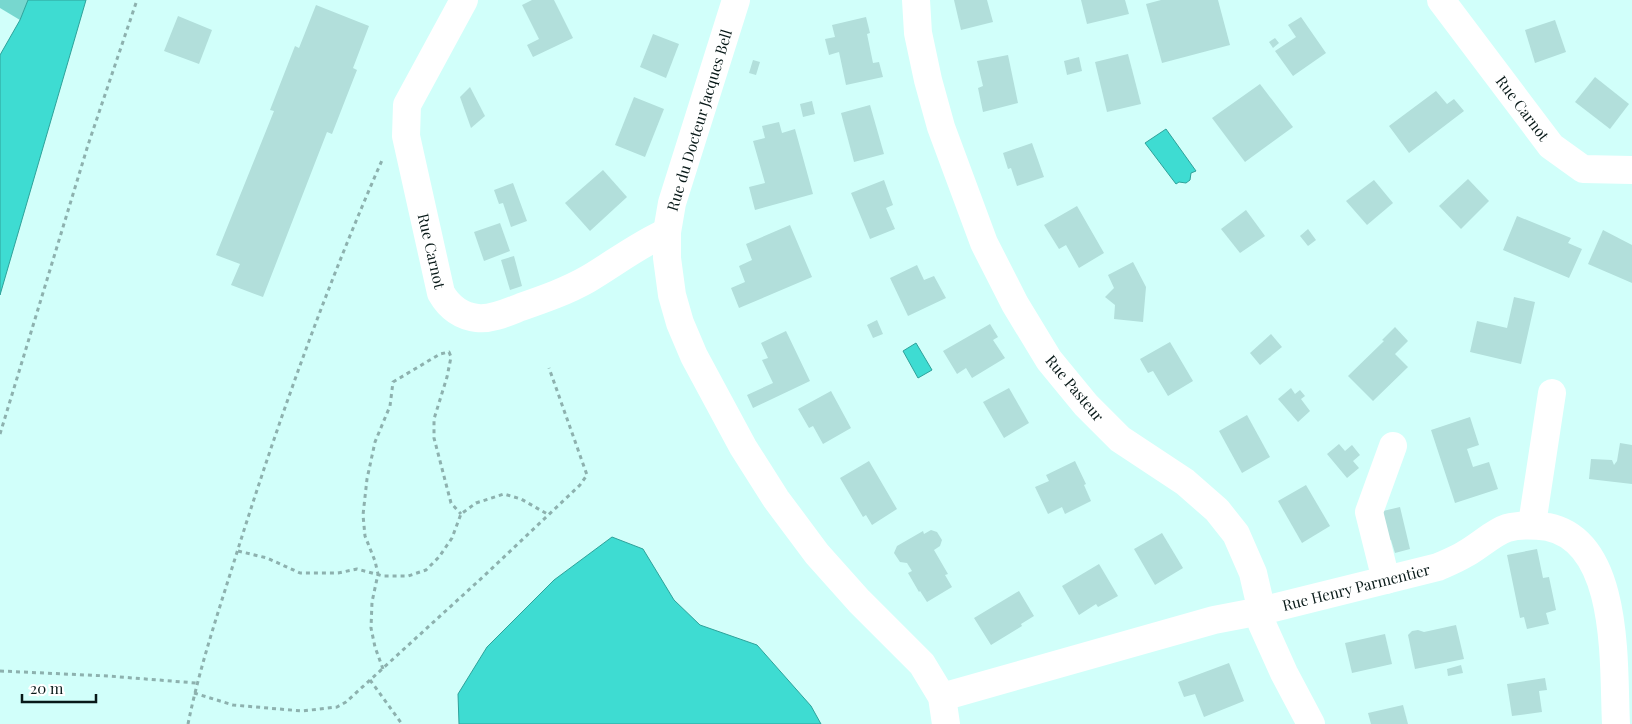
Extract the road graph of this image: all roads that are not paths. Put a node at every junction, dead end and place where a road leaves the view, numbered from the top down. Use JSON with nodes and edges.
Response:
{"nodes":[{"id":1,"x":464,"y":0,"type":"edge"},
{"id":2,"x":736,"y":0,"type":"edge"},
{"id":3,"x":916,"y":0,"type":"edge"},
{"id":4,"x":1441,"y":0,"type":"edge"},
{"id":5,"x":1632,"y":170,"type":"edge"},
{"id":6,"x":667,"y":232,"type":"junction"},
{"id":7,"x":1552,"y":393,"type":"dead end"},
{"id":8,"x":1393,"y":446,"type":"dead end"},
{"id":9,"x":1532,"y":524,"type":"junction"},
{"id":10,"x":1386,"y":580,"type":"junction"},
{"id":11,"x":1260,"y":611,"type":"junction"},
{"id":12,"x":942,"y":697,"type":"junction"},
{"id":13,"x":946,"y":724,"type":"edge"},
{"id":14,"x":1311,"y":724,"type":"edge"},
{"id":15,"x":1616,"y":724,"type":"edge"}],
"edges":[{"from":1,"to":6,"type":"street","name":"Rue Carnot"},
{"from":2,"to":6,"type":"street","name":"Rue du Docteur Jacques Bell"},
{"from":3,"to":11,"type":"street","name":"Rue Pasteur"},
{"from":4,"to":5,"type":"street","name":"Rue Carnot"},
{"from":6,"to":12,"type":"street","name":"Rue du Docteur Jacques Bell"},
{"from":7,"to":9,"type":"street"},
{"from":8,"to":10,"type":"street"},
{"from":9,"to":10,"type":"street","name":"Rue Henry Parmentier"},
{"from":9,"to":15,"type":"street","name":"Rue Henry Parmentier"},
{"from":10,"to":11,"type":"street","name":"Rue Henry Parmentier"},
{"from":11,"to":12,"type":"street","name":"Rue Henry Parmentier"},
{"from":11,"to":14,"type":"street","name":"Rue Pasteur"},
{"from":12,"to":13,"type":"street","name":"Rue du Docteur Jacques Bell"}]}
